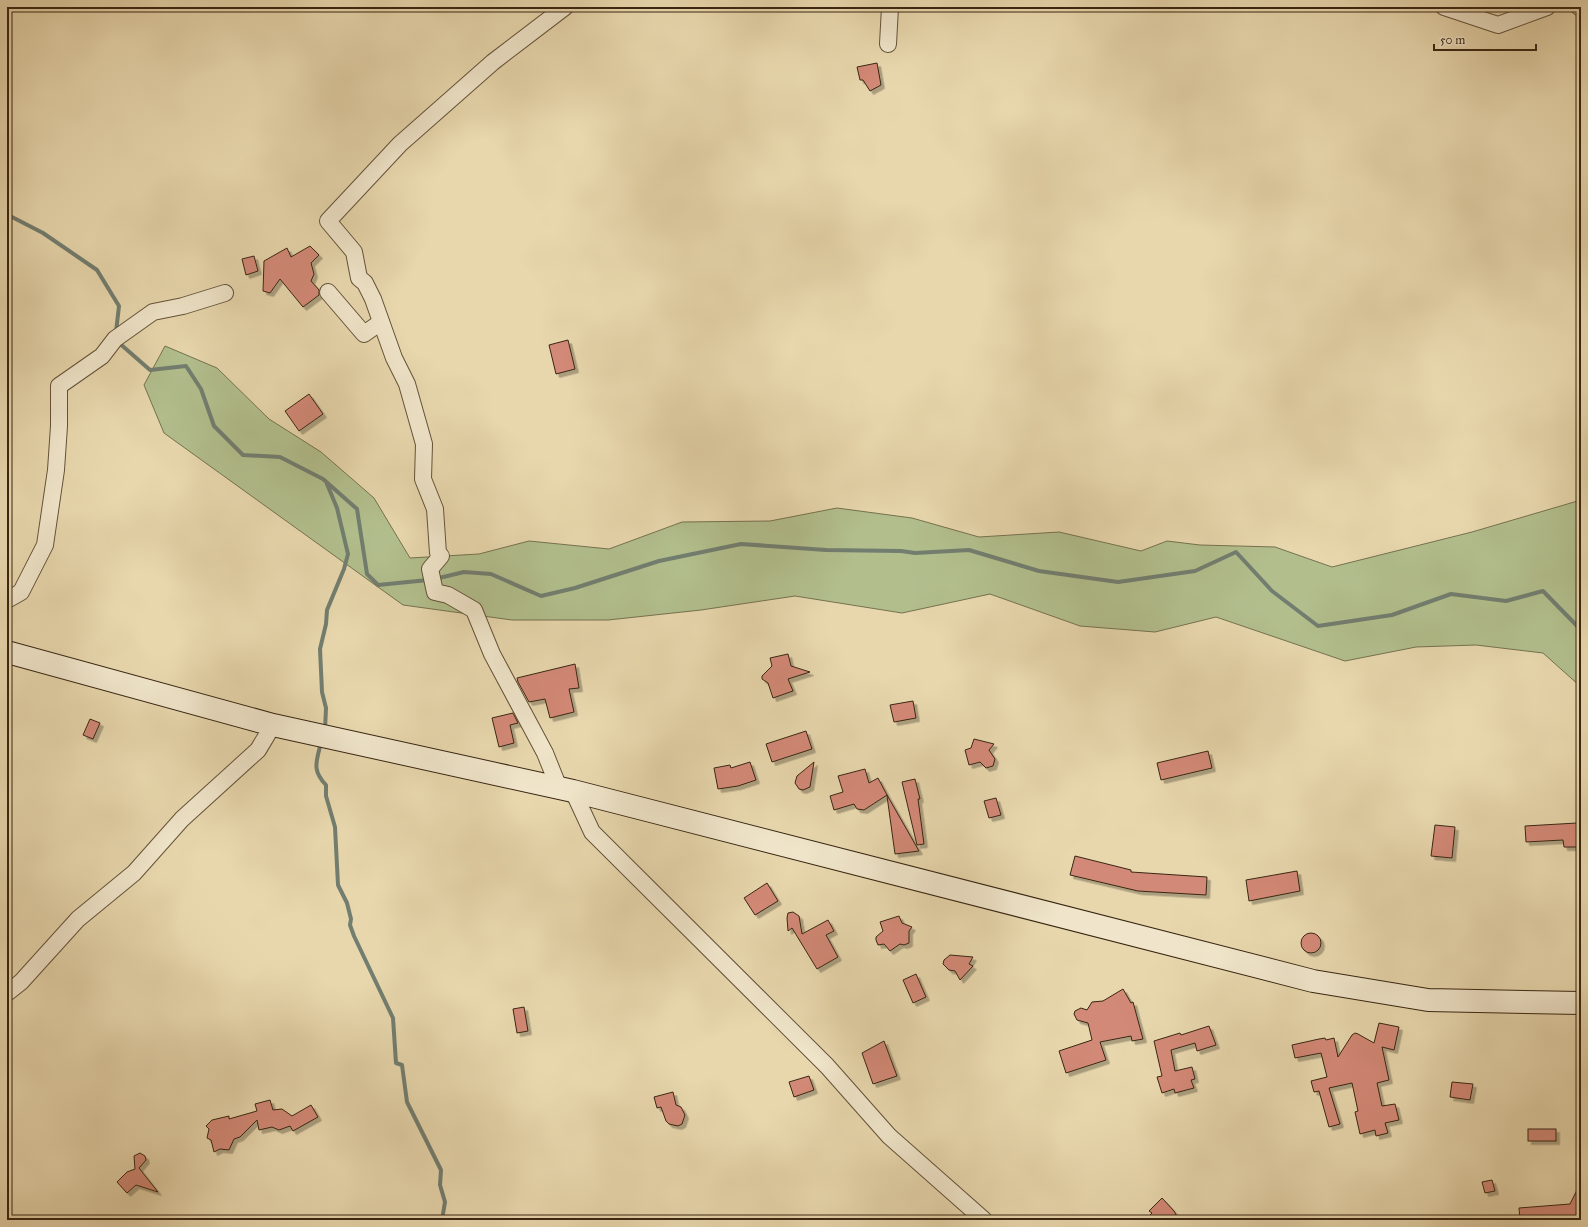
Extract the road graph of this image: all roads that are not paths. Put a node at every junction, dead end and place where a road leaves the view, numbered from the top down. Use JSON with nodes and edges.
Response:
{"nodes":[{"id":1,"x":565,"y":7,"type":"edge"},
{"id":2,"x":890,"y":7,"type":"edge"},
{"id":3,"x":1444,"y":7,"type":"edge"},
{"id":4,"x":1547,"y":7,"type":"edge"},
{"id":5,"x":888,"y":44,"type":"dead end"},
{"id":6,"x":328,"y":292,"type":"dead end"},
{"id":7,"x":224,"y":293,"type":"dead end"},
{"id":8,"x":381,"y":322,"type":"junction"},
{"id":9,"x":7,"y":600,"type":"edge"},
{"id":10,"x":7,"y":652,"type":"edge"},
{"id":11,"x":272,"y":725,"type":"junction"},
{"id":12,"x":566,"y":790,"type":"junction"},
{"id":13,"x":7,"y":993,"type":"edge"},
{"id":14,"x":1581,"y":1003,"type":"edge"},
{"id":15,"x":984,"y":1220,"type":"edge"}],
"edges":[{"from":1,"to":8,"type":"street"},
{"from":2,"to":5,"type":"street"},
{"from":3,"to":4,"type":"street"},
{"from":6,"to":8,"type":"street"},
{"from":7,"to":9,"type":"street"},
{"from":8,"to":12,"type":"street"},
{"from":10,"to":11,"type":"main road"},
{"from":11,"to":12,"type":"main road"},
{"from":11,"to":13,"type":"street"},
{"from":12,"to":14,"type":"main road"},
{"from":12,"to":15,"type":"street"}]}
